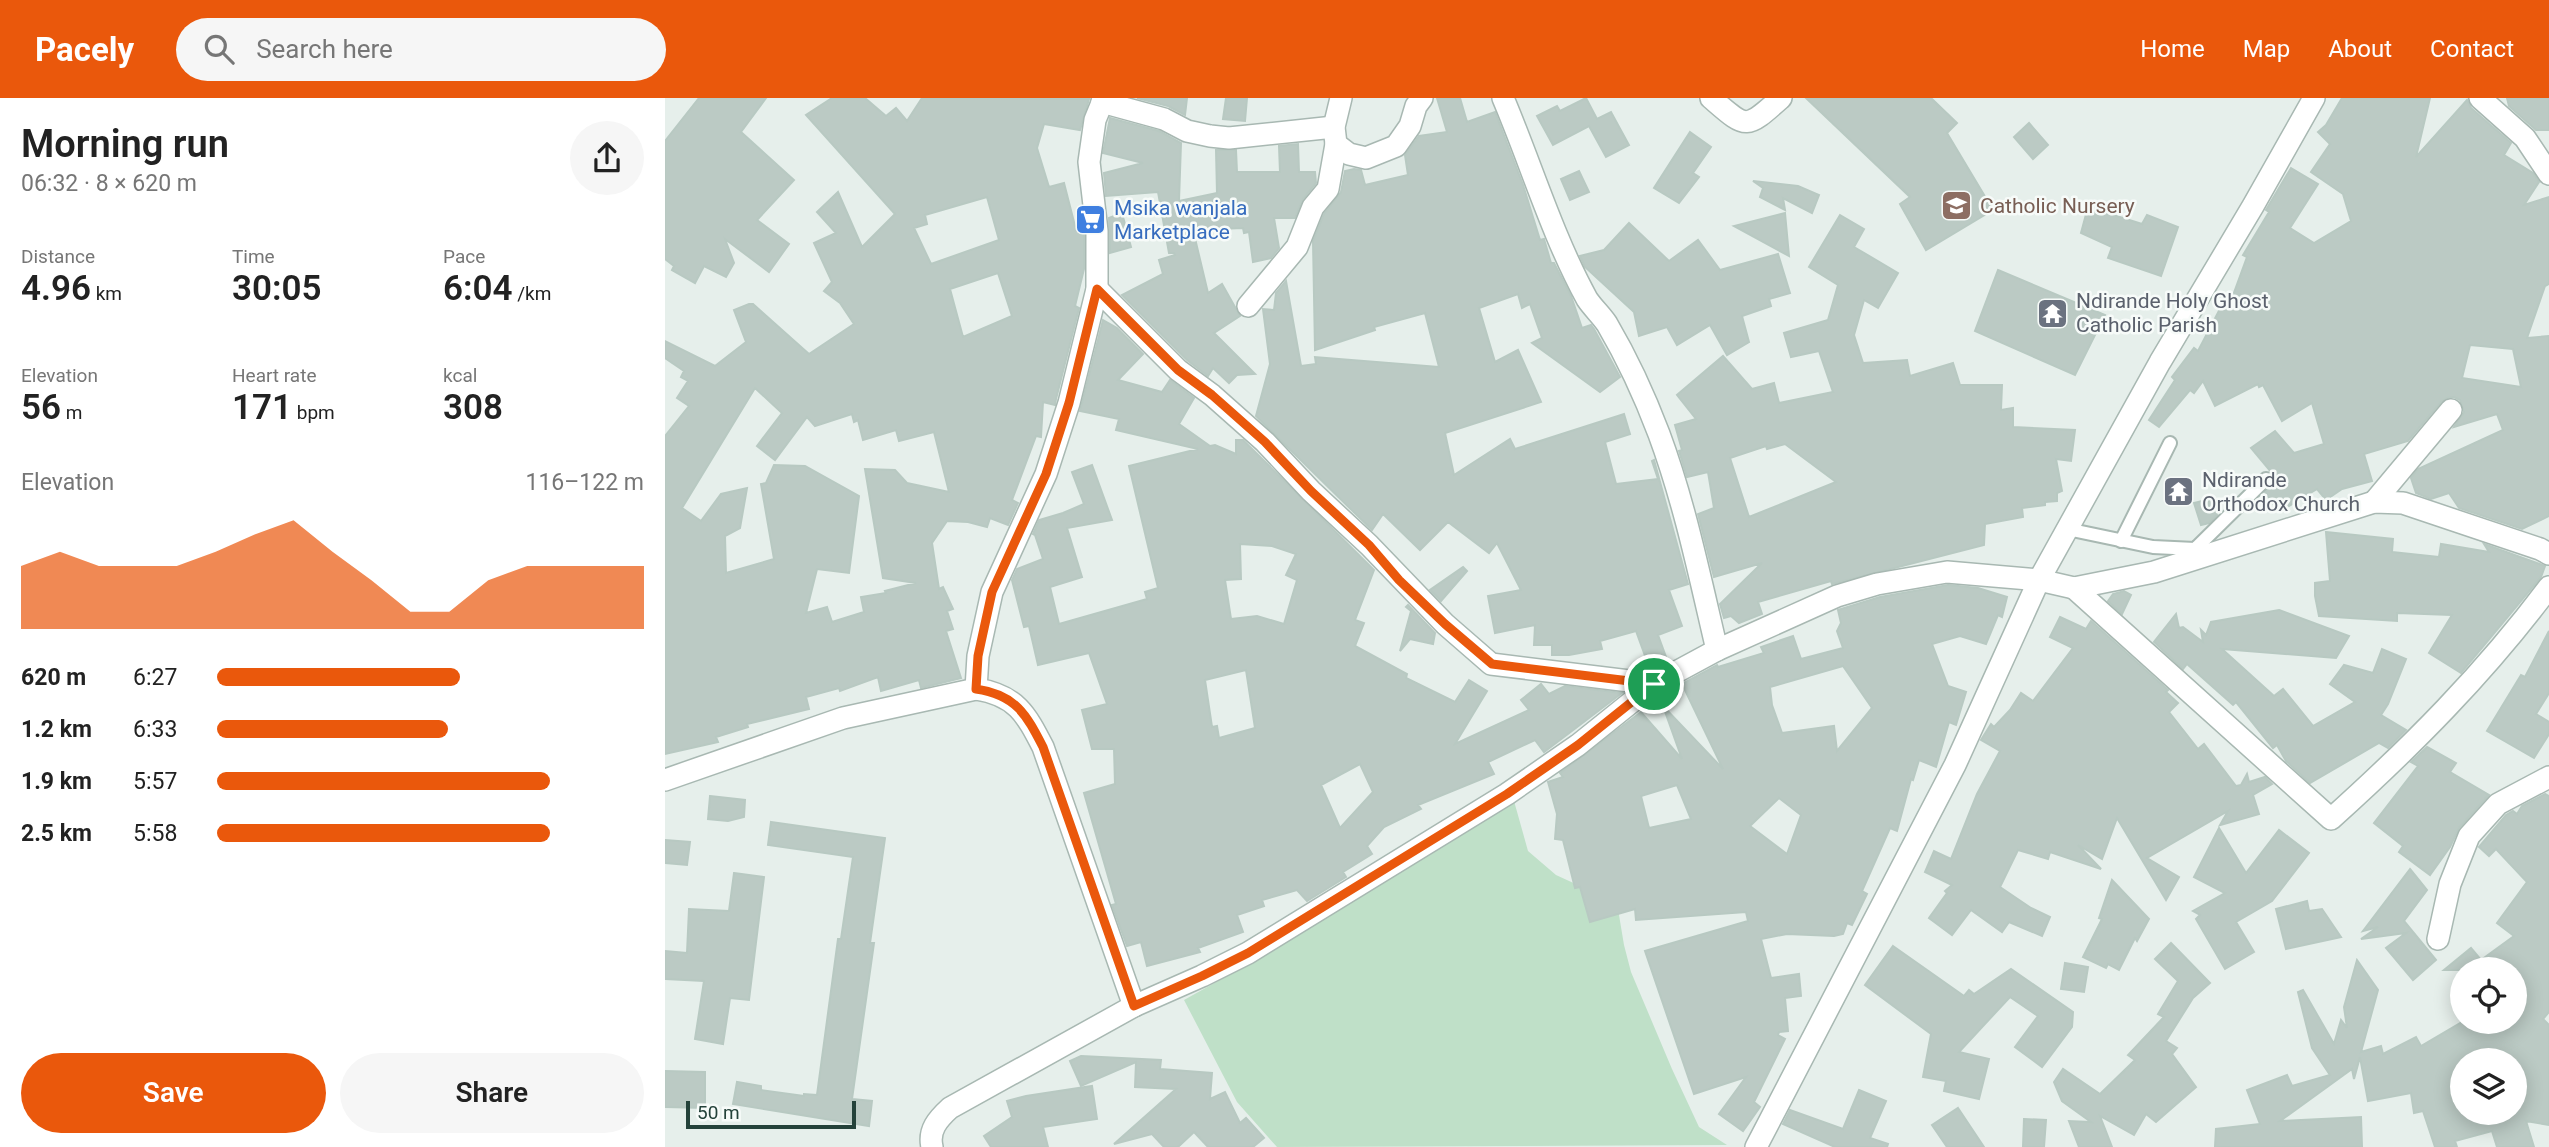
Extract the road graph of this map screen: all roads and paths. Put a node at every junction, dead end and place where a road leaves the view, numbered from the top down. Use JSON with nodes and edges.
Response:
{"nodes":[{"id":1,"x":1341,"y":98,"type":"edge"},
{"id":2,"x":1422,"y":98,"type":"edge"},
{"id":3,"x":1503,"y":98,"type":"edge"},
{"id":4,"x":1711,"y":98,"type":"edge"},
{"id":5,"x":1781,"y":98,"type":"edge"},
{"id":6,"x":2314,"y":98,"type":"edge"},
{"id":7,"x":2480,"y":98,"type":"edge"},
{"id":8,"x":1103,"y":100,"type":"edge"},
{"id":9,"x":1335,"y":136,"type":"junction"},
{"id":10,"x":2549,"y":174,"type":"edge"},
{"id":11,"x":1097,"y":289,"type":"junction"},
{"id":12,"x":1248,"y":306,"type":"dead end"},
{"id":13,"x":2451,"y":410,"type":"dead end"},
{"id":14,"x":2170,"y":443,"type":"dead end"},
{"id":15,"x":2266,"y":479,"type":"dead end"},
{"id":16,"x":2374,"y":502,"type":"junction"},
{"id":17,"x":2067,"y":529,"type":"junction"},
{"id":18,"x":2122,"y":541,"type":"junction"},
{"id":19,"x":2549,"y":554,"type":"edge"},
{"id":20,"x":2039,"y":580,"type":"junction"},
{"id":21,"x":2549,"y":587,"type":"edge"},
{"id":22,"x":2074,"y":588,"type":"junction"},
{"id":23,"x":1717,"y":650,"type":"junction"},
{"id":24,"x":1654,"y":684,"type":"junction"},
{"id":25,"x":976,"y":689,"type":"junction"},
{"id":26,"x":2549,"y":777,"type":"edge"},
{"id":27,"x":665,"y":780,"type":"edge"},
{"id":28,"x":2438,"y":939,"type":"dead end"},
{"id":29,"x":1134,"y":1006,"type":"junction"},
{"id":30,"x":932,"y":1147,"type":"edge"},
{"id":31,"x":1756,"y":1147,"type":"edge"}],
"edges":[{"from":1,"to":9,"type":"street"},
{"from":2,"to":9,"type":"street"},
{"from":3,"to":23,"type":"street"},
{"from":4,"to":5,"type":"street"},
{"from":6,"to":17,"type":"street"},
{"from":7,"to":10,"type":"street"},
{"from":8,"to":9,"type":"street"},
{"from":8,"to":11,"type":"street"},
{"from":9,"to":12,"type":"street"},
{"from":11,"to":24,"type":"street"},
{"from":11,"to":25,"type":"street"},
{"from":13,"to":16,"type":"street"},
{"from":14,"to":18,"type":"lane"},
{"from":15,"to":18,"type":"lane"},
{"from":16,"to":19,"type":"street"},
{"from":16,"to":22,"type":"street"},
{"from":17,"to":18,"type":"lane"},
{"from":17,"to":20,"type":"street"},
{"from":20,"to":22,"type":"street"},
{"from":20,"to":23,"type":"street"},
{"from":20,"to":31,"type":"street"},
{"from":21,"to":22,"type":"street"},
{"from":23,"to":24,"type":"street"},
{"from":24,"to":29,"type":"street"},
{"from":25,"to":27,"type":"street"},
{"from":25,"to":29,"type":"street"},
{"from":26,"to":28,"type":"street"},
{"from":29,"to":30,"type":"street"}]}
